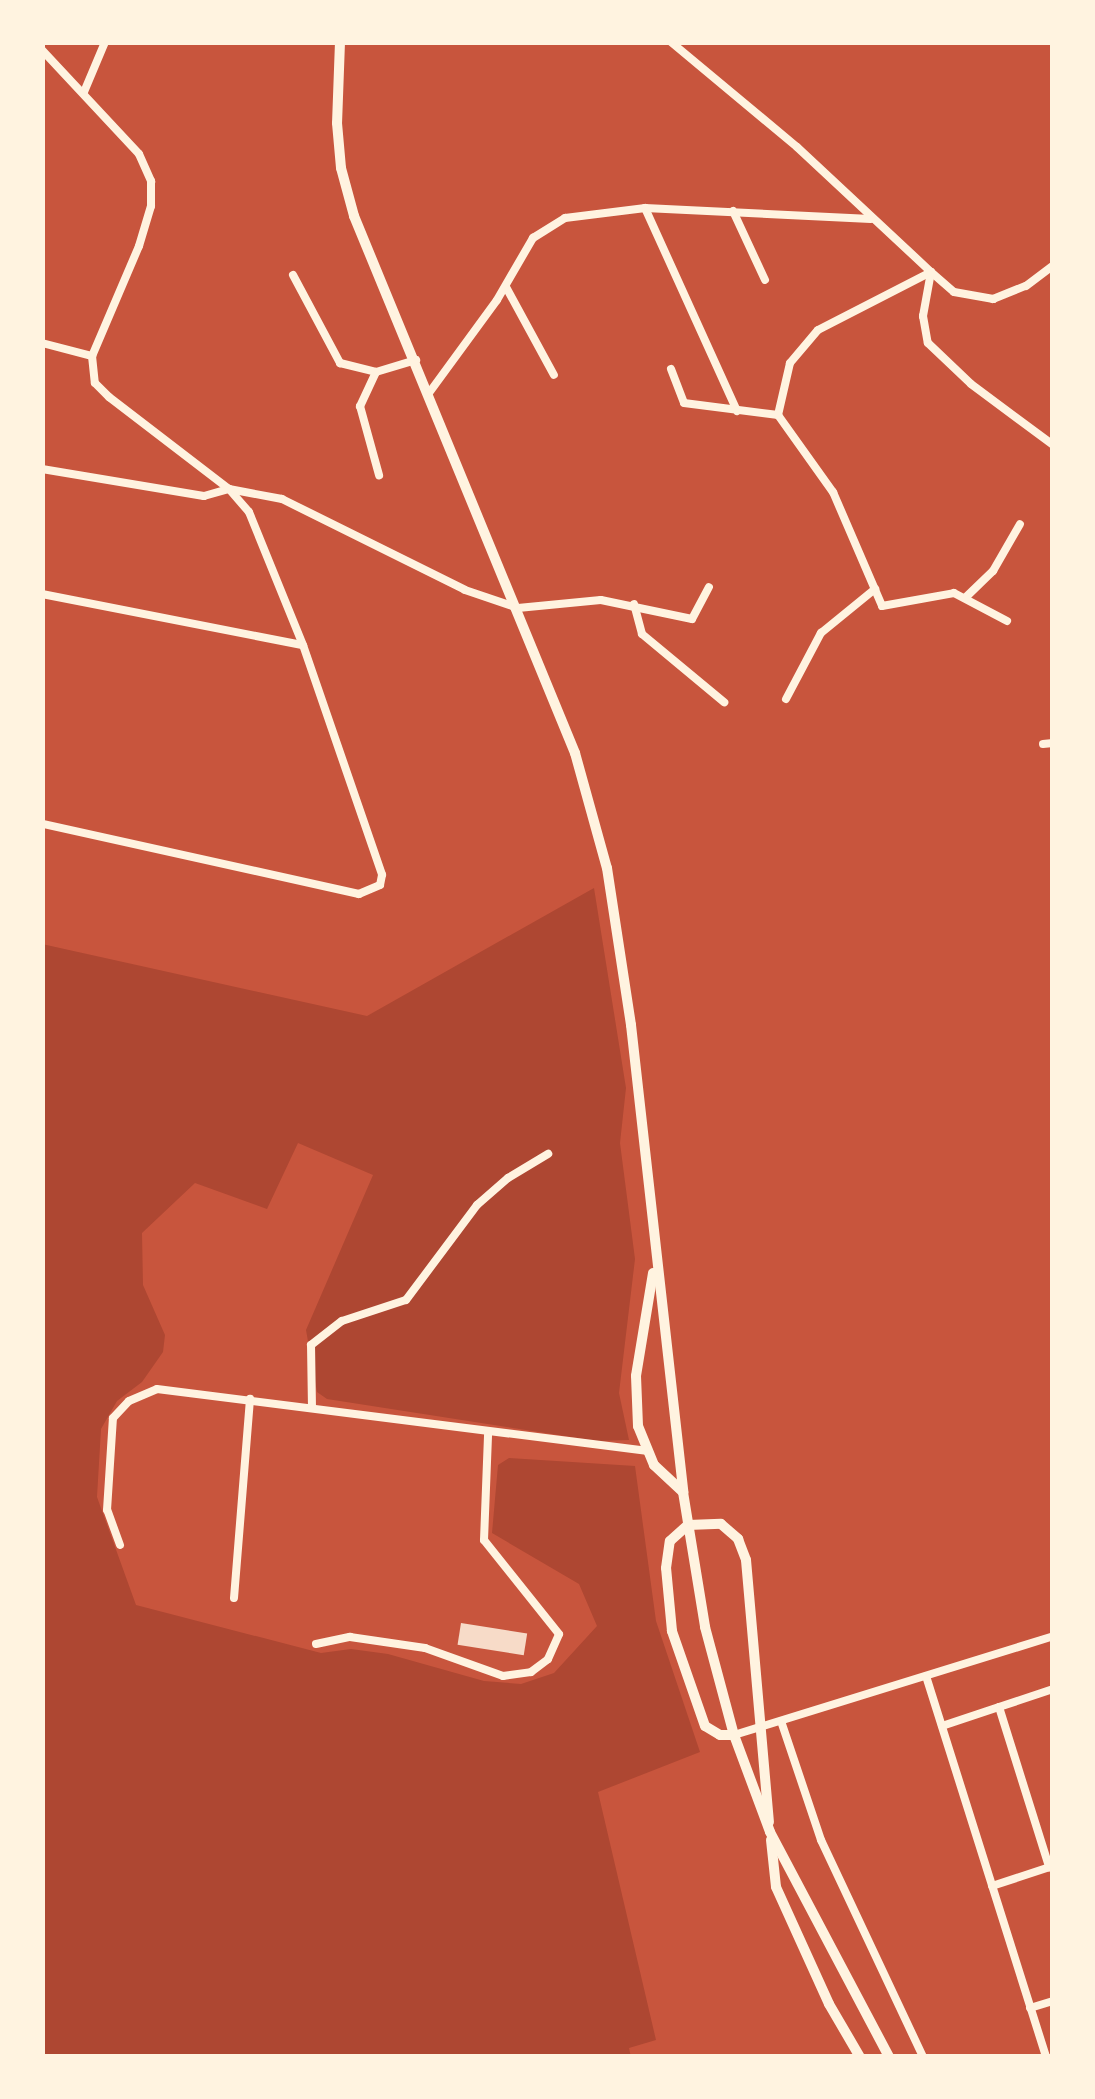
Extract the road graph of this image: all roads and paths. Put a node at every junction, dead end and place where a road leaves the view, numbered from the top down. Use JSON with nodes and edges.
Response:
{"nodes":[{"id":1,"x":104,"y":42,"type":"edge"},
{"id":2,"x":340,"y":42,"type":"edge"},
{"id":3,"x":671,"y":42,"type":"edge"},
{"id":4,"x":683,"y":46,"type":"edge"},
{"id":5,"x":42,"y":50,"type":"edge"},
{"id":6,"x":84,"y":92,"type":"junction"},
{"id":7,"x":645,"y":208,"type":"junction"},
{"id":8,"x":733,"y":211,"type":"junction"},
{"id":9,"x":873,"y":219,"type":"junction"},
{"id":10,"x":1053,"y":266,"type":"edge"},
{"id":11,"x":931,"y":272,"type":"junction"},
{"id":12,"x":293,"y":275,"type":"dead end"},
{"id":13,"x":765,"y":280,"type":"dead end"},
{"id":14,"x":506,"y":286,"type":"junction"},
{"id":15,"x":42,"y":343,"type":"edge"},
{"id":16,"x":92,"y":356,"type":"junction"},
{"id":17,"x":416,"y":360,"type":"junction"},
{"id":18,"x":671,"y":369,"type":"dead end"},
{"id":19,"x":376,"y":372,"type":"junction"},
{"id":20,"x":554,"y":375,"type":"dead end"},
{"id":21,"x":429,"y":393,"type":"junction"},
{"id":22,"x":737,"y":411,"type":"junction"},
{"id":23,"x":778,"y":415,"type":"junction"},
{"id":24,"x":1053,"y":445,"type":"edge"},
{"id":25,"x":42,"y":469,"type":"edge"},
{"id":26,"x":380,"y":476,"type":"dead end"},
{"id":27,"x":229,"y":489,"type":"junction"},
{"id":28,"x":1020,"y":524,"type":"dead end"},
{"id":29,"x":709,"y":586,"type":"dead end"},
{"id":30,"x":875,"y":589,"type":"junction"},
{"id":31,"x":42,"y":594,"type":"edge"},
{"id":32,"x":965,"y":598,"type":"junction"},
{"id":33,"x":634,"y":603,"type":"junction"},
{"id":34,"x":518,"y":608,"type":"junction"},
{"id":35,"x":1007,"y":621,"type":"dead end"},
{"id":36,"x":303,"y":645,"type":"junction"},
{"id":37,"x":786,"y":699,"type":"dead end"},
{"id":38,"x":724,"y":702,"type":"dead end"},
{"id":39,"x":42,"y":824,"type":"edge"},
{"id":40,"x":548,"y":1154,"type":"dead end"},
{"id":41,"x":656,"y":1257,"type":"junction"},
{"id":42,"x":250,"y":1399,"type":"junction"},
{"id":43,"x":312,"y":1408,"type":"junction"},
{"id":44,"x":488,"y":1434,"type":"junction"},
{"id":45,"x":646,"y":1451,"type":"junction"},
{"id":46,"x":683,"y":1492,"type":"junction"},
{"id":47,"x":688,"y":1525,"type":"junction"},
{"id":48,"x":120,"y":1545,"type":"dead end"},
{"id":49,"x":234,"y":1598,"type":"dead end"},
{"id":50,"x":1053,"y":1636,"type":"edge"},
{"id":51,"x":316,"y":1644,"type":"dead end"},
{"id":52,"x":926,"y":1676,"type":"junction"},
{"id":53,"x":1053,"y":1690,"type":"edge"},
{"id":54,"x":999,"y":1707,"type":"junction"},
{"id":55,"x":781,"y":1721,"type":"junction"},
{"id":56,"x":764,"y":1726,"type":"junction"},
{"id":57,"x":942,"y":1726,"type":"junction"},
{"id":58,"x":734,"y":1735,"type":"junction"},
{"id":59,"x":770,"y":1832,"type":"junction"},
{"id":60,"x":1051,"y":1867,"type":"edge"},
{"id":61,"x":992,"y":1886,"type":"junction"},
{"id":62,"x":1053,"y":2001,"type":"edge"},
{"id":63,"x":1030,"y":2008,"type":"junction"},
{"id":64,"x":860,"y":2057,"type":"edge"},
{"id":65,"x":889,"y":2057,"type":"edge"},
{"id":66,"x":923,"y":2057,"type":"edge"},
{"id":67,"x":1046,"y":2057,"type":"edge"}],
"edges":[{"from":1,"to":6,"type":"street"},
{"from":2,"to":17,"type":"main road"},
{"from":3,"to":4,"type":"street"},
{"from":4,"to":9,"type":"street"},
{"from":5,"to":6,"type":"street"},
{"from":6,"to":16,"type":"street"},
{"from":7,"to":8,"type":"street"},
{"from":7,"to":14,"type":"street"},
{"from":7,"to":22,"type":"street"},
{"from":8,"to":9,"type":"street"},
{"from":8,"to":13,"type":"street"},
{"from":9,"to":11,"type":"street"},
{"from":10,"to":11,"type":"street"},
{"from":11,"to":23,"type":"street"},
{"from":11,"to":24,"type":"street"},
{"from":12,"to":19,"type":"street"},
{"from":14,"to":20,"type":"street"},
{"from":14,"to":21,"type":"street"},
{"from":15,"to":16,"type":"street"},
{"from":16,"to":27,"type":"street"},
{"from":17,"to":19,"type":"street"},
{"from":17,"to":21,"type":"main road"},
{"from":18,"to":22,"type":"street"},
{"from":19,"to":26,"type":"street"},
{"from":21,"to":34,"type":"main road"},
{"from":22,"to":23,"type":"street"},
{"from":23,"to":30,"type":"street"},
{"from":25,"to":27,"type":"street"},
{"from":27,"to":34,"type":"street"},
{"from":27,"to":36,"type":"street"},
{"from":28,"to":32,"type":"street"},
{"from":29,"to":33,"type":"street"},
{"from":30,"to":32,"type":"street"},
{"from":30,"to":37,"type":"street"},
{"from":31,"to":36,"type":"street"},
{"from":32,"to":35,"type":"street"},
{"from":33,"to":34,"type":"street"},
{"from":33,"to":38,"type":"street"},
{"from":34,"to":41,"type":"main road"},
{"from":36,"to":39,"type":"street"},
{"from":40,"to":43,"type":"street"},
{"from":41,"to":45,"type":"main road"},
{"from":41,"to":46,"type":"main road"},
{"from":42,"to":43,"type":"street"},
{"from":42,"to":48,"type":"street"},
{"from":42,"to":49,"type":"street"},
{"from":43,"to":44,"type":"street"},
{"from":44,"to":45,"type":"street"},
{"from":44,"to":51,"type":"street"},
{"from":45,"to":46,"type":"main road"},
{"from":46,"to":47,"type":"main road"},
{"from":47,"to":56,"type":"main road"},
{"from":47,"to":58,"type":"main road"},
{"from":47,"to":58,"type":"main road"},
{"from":50,"to":52,"type":"street"},
{"from":52,"to":55,"type":"street"},
{"from":52,"to":57,"type":"street"},
{"from":53,"to":54,"type":"street"},
{"from":54,"to":57,"type":"street"},
{"from":54,"to":60,"type":"street"},
{"from":55,"to":56,"type":"street"},
{"from":55,"to":66,"type":"street"},
{"from":56,"to":58,"type":"street"},
{"from":56,"to":59,"type":"main road"},
{"from":57,"to":61,"type":"street"},
{"from":58,"to":59,"type":"main road"},
{"from":59,"to":64,"type":"main road"},
{"from":59,"to":65,"type":"main road"},
{"from":60,"to":61,"type":"street"},
{"from":61,"to":63,"type":"street"},
{"from":62,"to":63,"type":"street"},
{"from":63,"to":67,"type":"street"}]}
